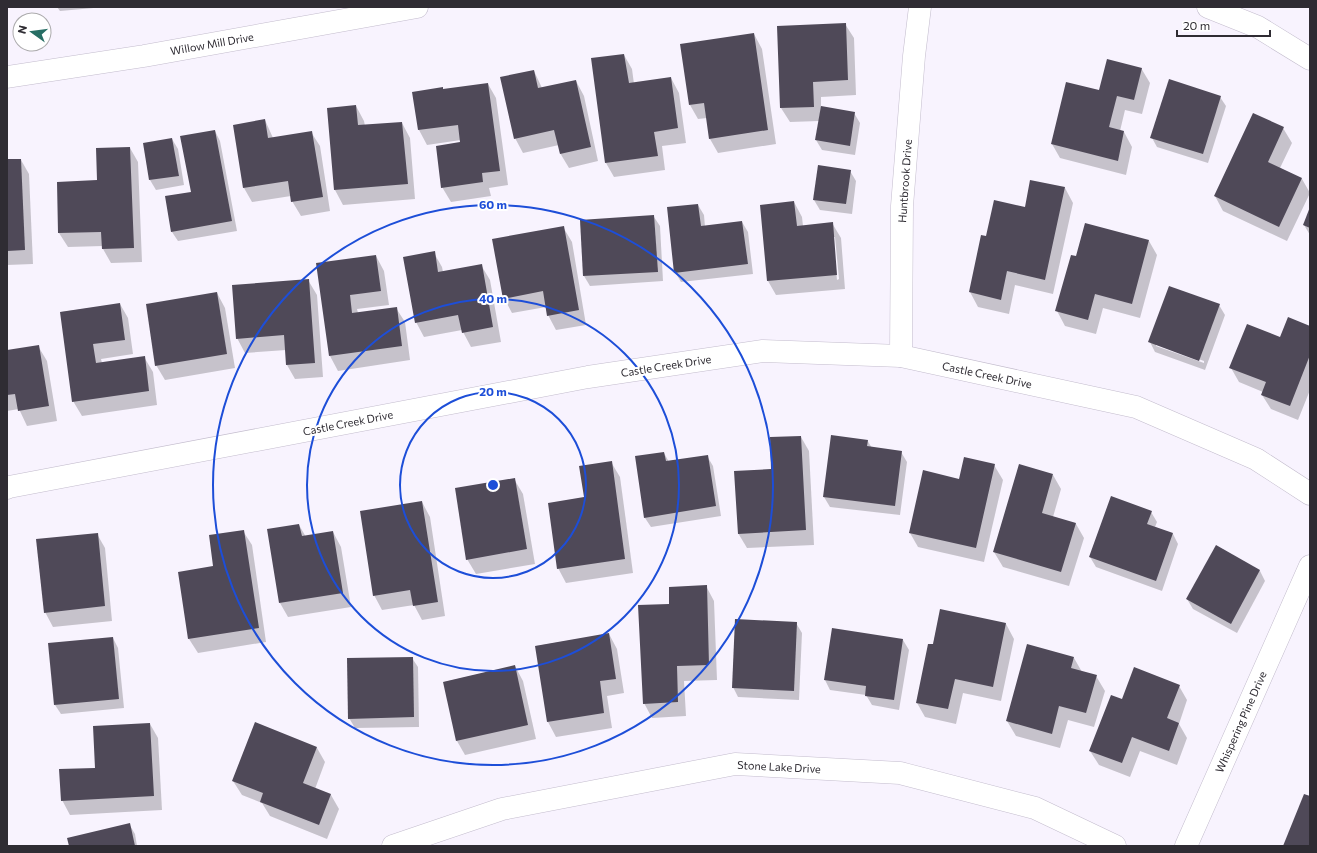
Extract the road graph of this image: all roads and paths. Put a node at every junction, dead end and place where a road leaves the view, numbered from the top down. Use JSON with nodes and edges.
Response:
{"nodes":[{"id":1,"x":417,"y":7,"type":"edge"},
{"id":2,"x":920,"y":7,"type":"edge"},
{"id":3,"x":1208,"y":7,"type":"edge"},
{"id":4,"x":1310,"y":59,"type":"edge"},
{"id":5,"x":7,"y":77,"type":"edge"},
{"id":6,"x":901,"y":356,"type":"junction"},
{"id":7,"x":7,"y":488,"type":"edge"},
{"id":8,"x":1310,"y":494,"type":"edge"},
{"id":9,"x":1310,"y":566,"type":"edge"},
{"id":10,"x":393,"y":846,"type":"edge"},
{"id":11,"x":1115,"y":846,"type":"edge"},
{"id":12,"x":1186,"y":846,"type":"edge"}],
"edges":[{"from":1,"to":5,"type":"street","name":"Willow Mill Drive"},
{"from":2,"to":6,"type":"street","name":"Huntbrook Drive"},
{"from":3,"to":4,"type":"street"},
{"from":6,"to":7,"type":"street","name":"Castle Creek Drive"},
{"from":6,"to":8,"type":"street","name":"Castle Creek Drive"},
{"from":9,"to":12,"type":"street","name":"Whispering Pine Drive"},
{"from":10,"to":11,"type":"street","name":"Stone Lake Drive"}]}
